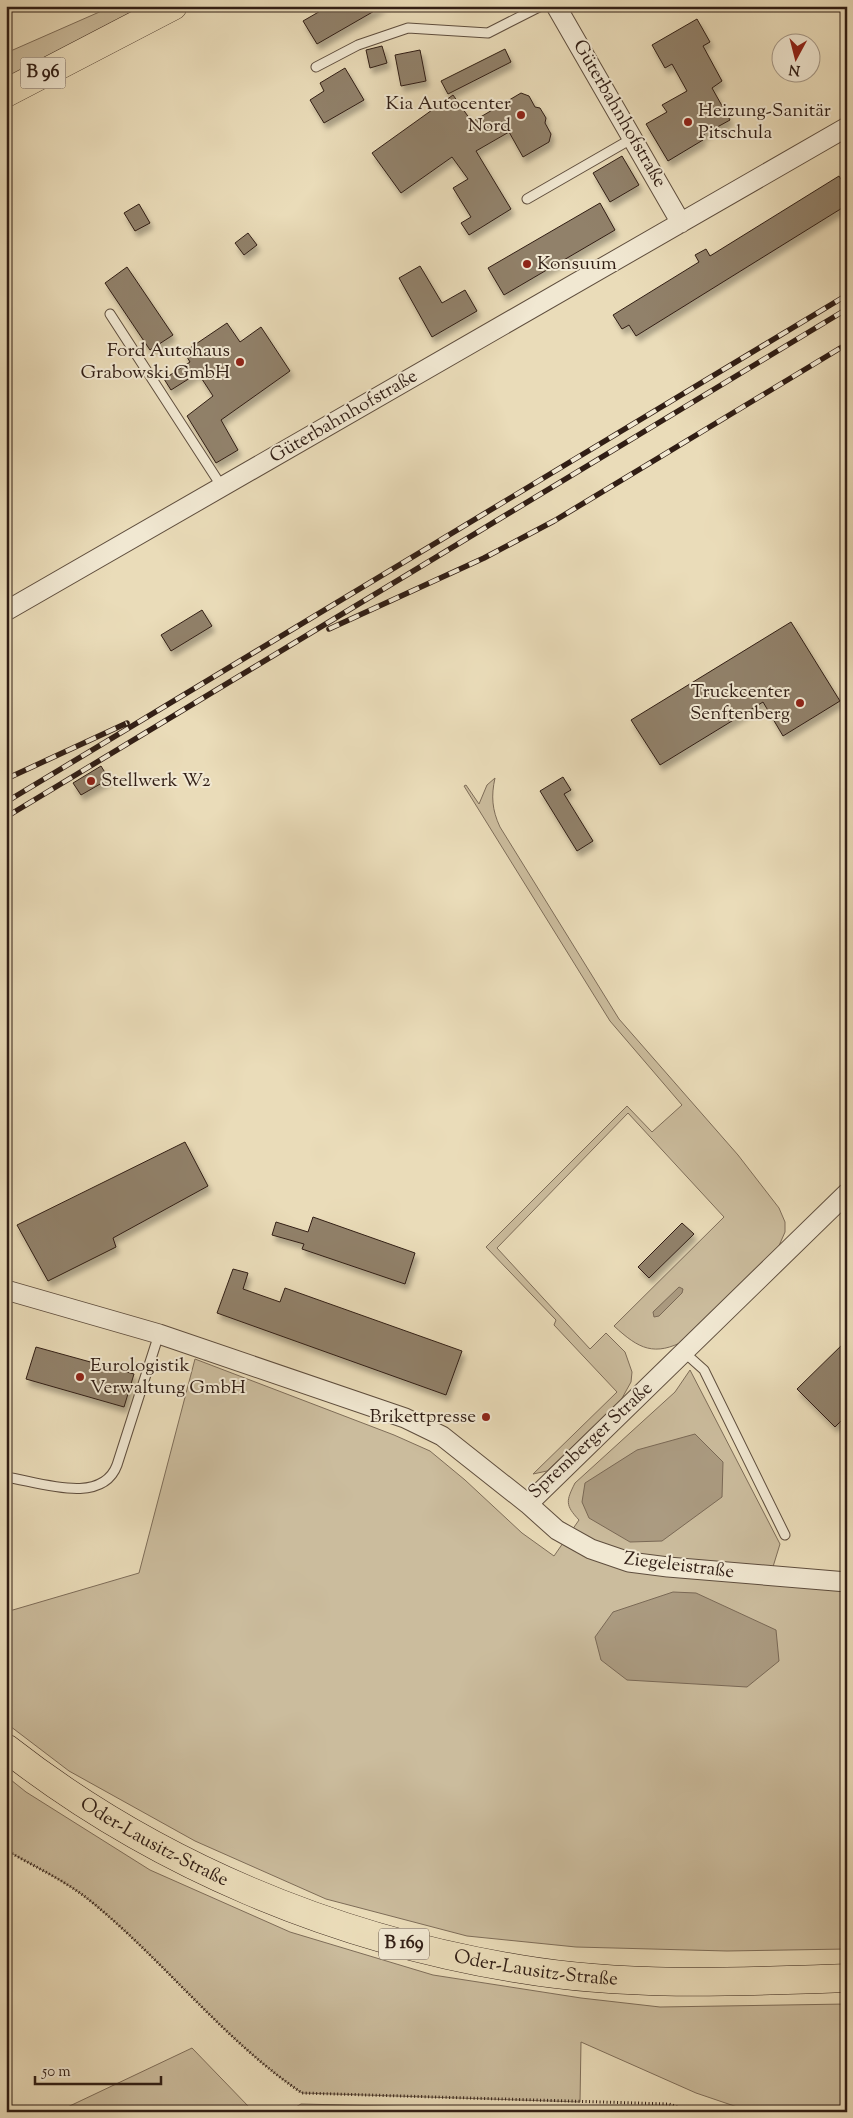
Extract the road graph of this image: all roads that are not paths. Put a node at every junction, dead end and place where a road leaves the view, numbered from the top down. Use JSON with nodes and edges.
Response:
{"nodes":[{"id":1,"x":173,"y":6,"type":"edge"},
{"id":2,"x":541,"y":6,"type":"edge"},
{"id":3,"x":556,"y":6,"type":"edge"},
{"id":4,"x":316,"y":67,"type":"dead end"},
{"id":5,"x":6,"y":93,"type":"edge"},
{"id":6,"x":847,"y":127,"type":"edge"},
{"id":7,"x":633,"y":138,"type":"junction"},
{"id":8,"x":527,"y":199,"type":"dead end"},
{"id":9,"x":681,"y":223,"type":"junction"},
{"id":10,"x":110,"y":314,"type":"dead end"},
{"id":11,"x":222,"y":487,"type":"junction"},
{"id":12,"x":6,"y":611,"type":"edge"},
{"id":13,"x":847,"y":1193,"type":"edge"},
{"id":14,"x":6,"y":1290,"type":"edge"},
{"id":15,"x":160,"y":1334,"type":"junction"},
{"id":16,"x":685,"y":1353,"type":"junction"},
{"id":17,"x":6,"y":1477,"type":"edge"},
{"id":18,"x":528,"y":1504,"type":"junction"},
{"id":19,"x":785,"y":1535,"type":"dead end"},
{"id":20,"x":847,"y":1582,"type":"edge"},
{"id":21,"x":6,"y":1748,"type":"edge"},
{"id":22,"x":847,"y":1978,"type":"edge"}],
"edges":[{"from":1,"to":5,"type":"highway","number":"B 96"},
{"from":2,"to":4,"type":"lane"},
{"from":3,"to":7,"type":"street","name":"Güterbahnhofstraße"},
{"from":6,"to":9,"type":"street","name":"Güterbahnhofstraße"},
{"from":7,"to":8,"type":"lane"},
{"from":7,"to":9,"type":"street","name":"Güterbahnhofstraße"},
{"from":9,"to":11,"type":"street","name":"Güterbahnhofstraße"},
{"from":10,"to":11,"type":"lane"},
{"from":11,"to":12,"type":"street","name":"Güterbahnhofstraße"},
{"from":13,"to":16,"type":"street","name":"Spremberger Straße"},
{"from":14,"to":15,"type":"street","name":"Spremberger Straße"},
{"from":15,"to":17,"type":"lane"},
{"from":15,"to":18,"type":"street","name":"Spremberger Straße"},
{"from":16,"to":18,"type":"street","name":"Spremberger Straße"},
{"from":16,"to":19,"type":"lane"},
{"from":18,"to":20,"type":"street","name":"Ziegeleistraße"},
{"from":21,"to":22,"type":"highway","name":"Oder-Lausitz-Straße","number":"B 169"}]}
